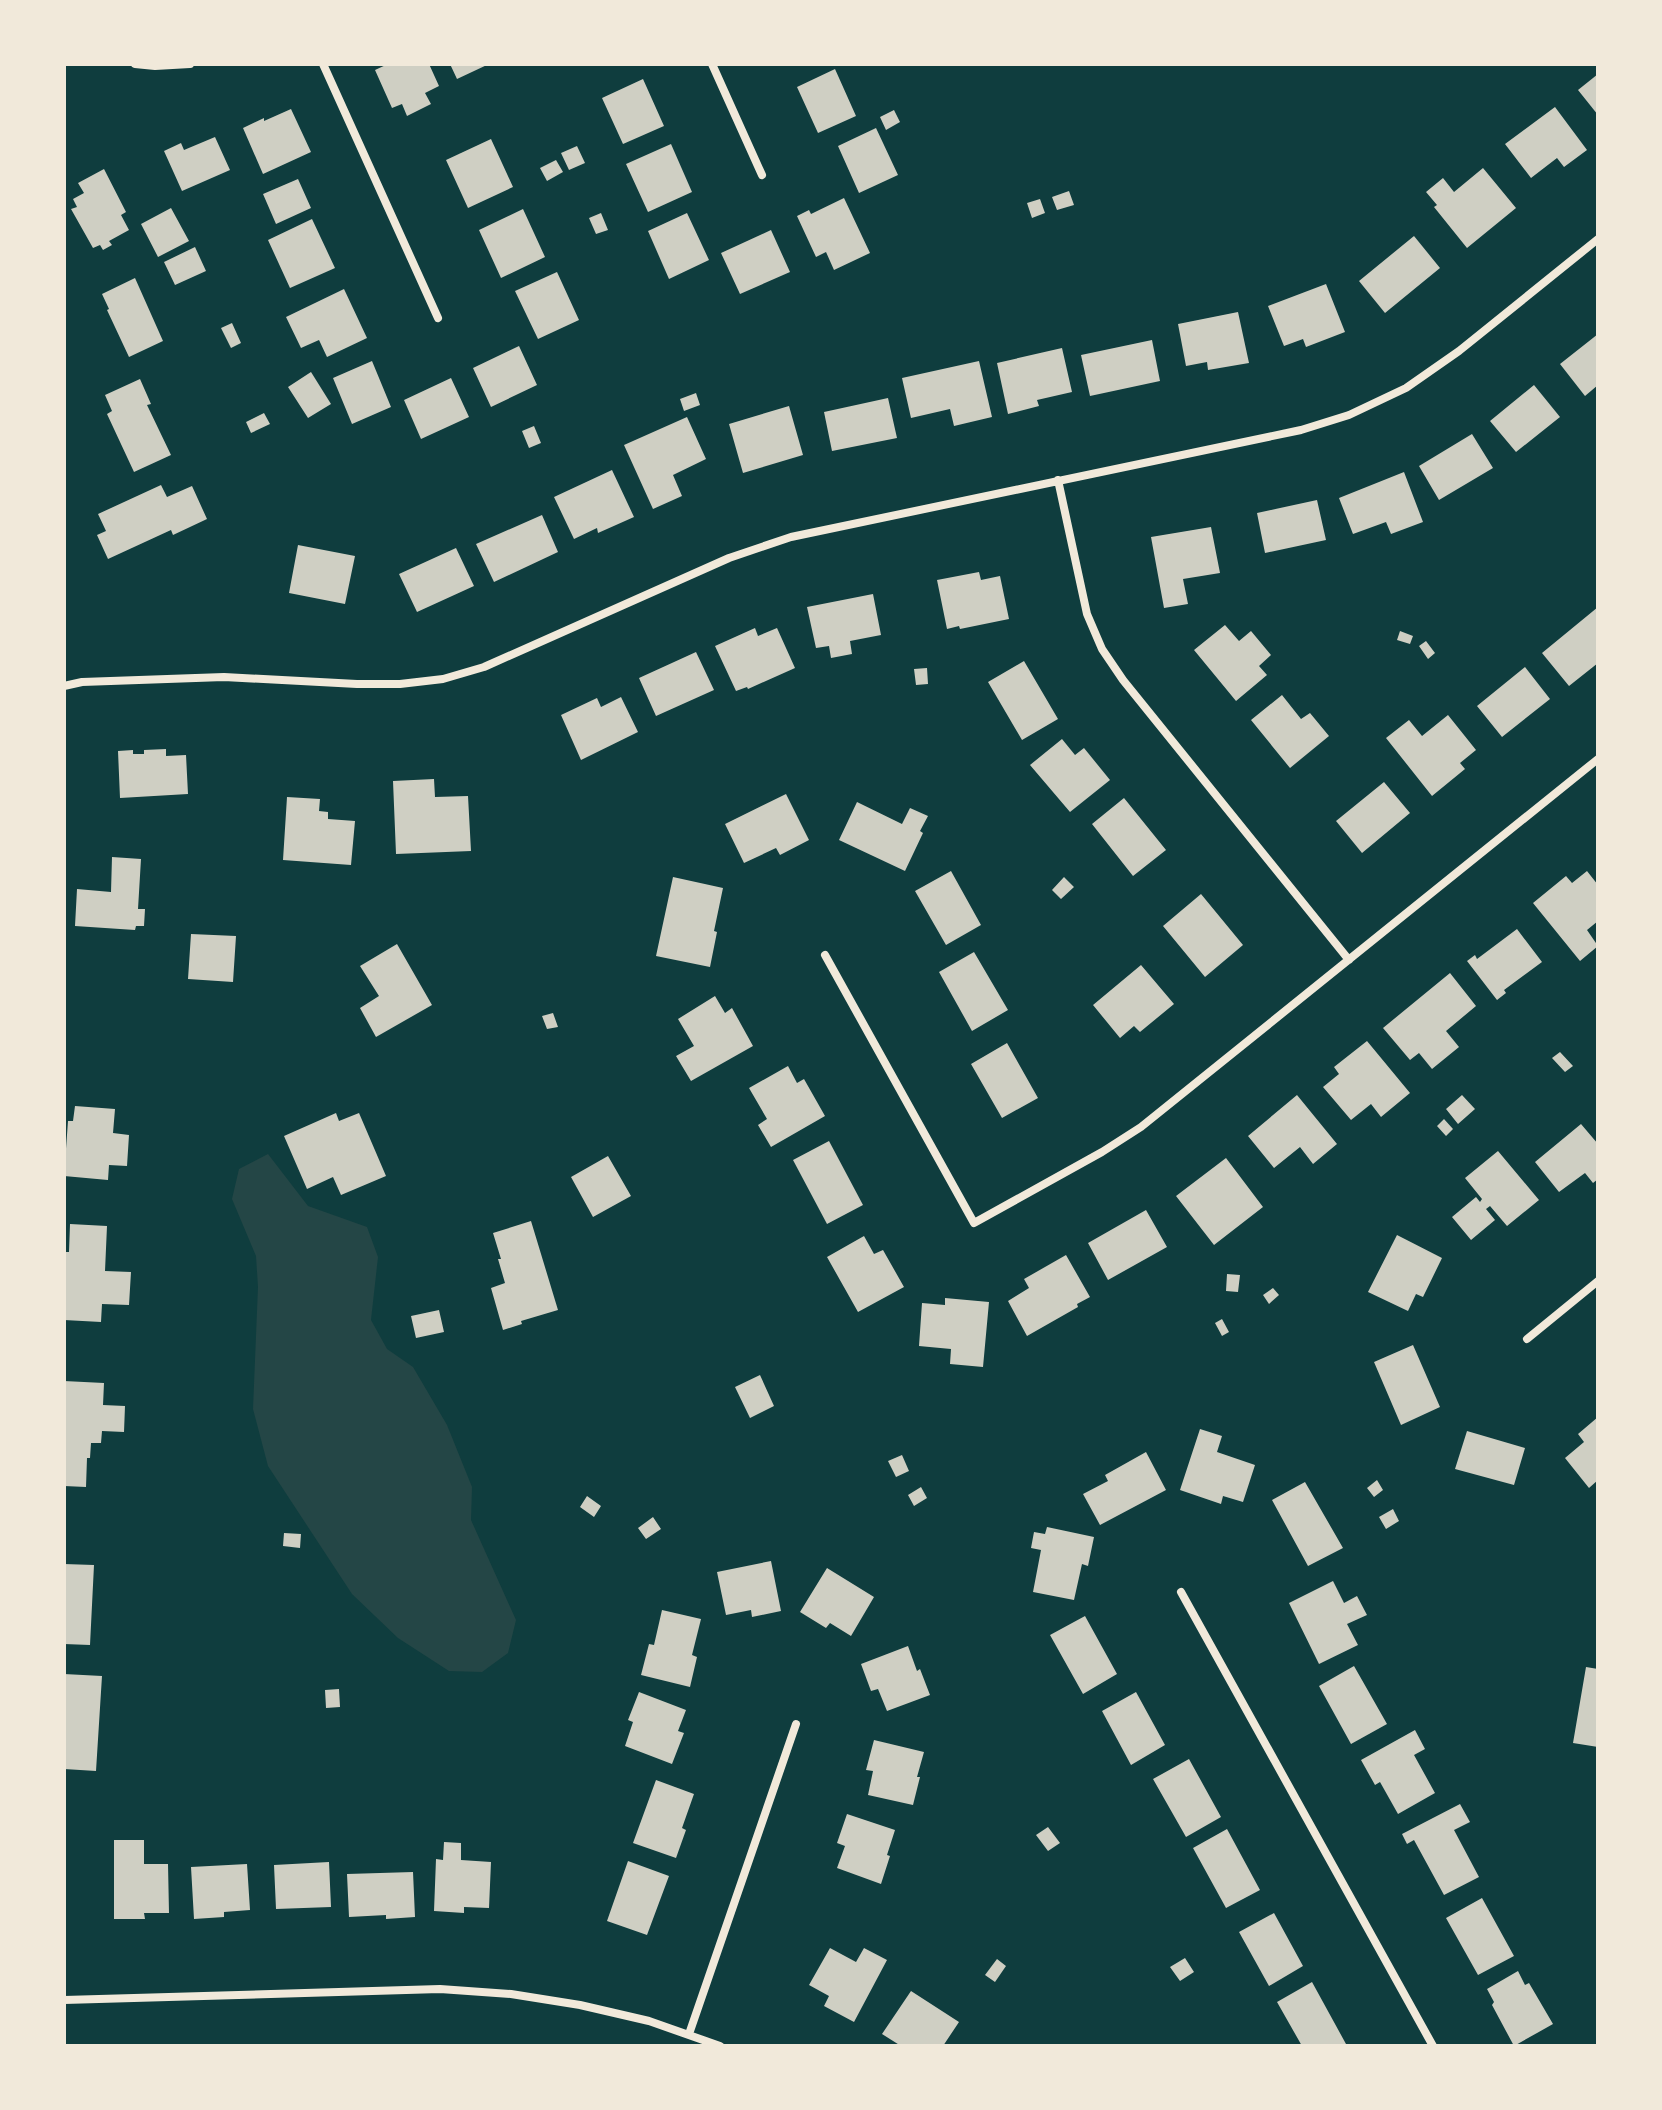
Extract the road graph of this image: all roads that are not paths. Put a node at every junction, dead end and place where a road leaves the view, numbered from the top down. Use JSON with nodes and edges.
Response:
{"nodes":[{"id":1,"x":135,"y":64,"type":"edge"},
{"id":2,"x":190,"y":64,"type":"edge"},
{"id":3,"x":323,"y":64,"type":"edge"},
{"id":4,"x":712,"y":64,"type":"edge"},
{"id":5,"x":762,"y":175,"type":"dead end"},
{"id":6,"x":1598,"y":239,"type":"edge"},
{"id":7,"x":438,"y":318,"type":"dead end"},
{"id":8,"x":1058,"y":480,"type":"junction"},
{"id":9,"x":64,"y":686,"type":"edge"},
{"id":10,"x":1598,"y":759,"type":"edge"},
{"id":11,"x":825,"y":955,"type":"dead end"},
{"id":12,"x":1349,"y":960,"type":"junction"},
{"id":13,"x":1598,"y":1281,"type":"edge"},
{"id":14,"x":1527,"y":1339,"type":"dead end"},
{"id":15,"x":1181,"y":1592,"type":"dead end"},
{"id":16,"x":796,"y":1724,"type":"dead end"},
{"id":17,"x":64,"y":2000,"type":"edge"},
{"id":18,"x":689,"y":2034,"type":"junction"},
{"id":19,"x":720,"y":2046,"type":"edge"},
{"id":20,"x":1433,"y":2046,"type":"edge"}],
"edges":[{"from":1,"to":2,"type":"street"},
{"from":3,"to":7,"type":"street"},
{"from":4,"to":5,"type":"street"},
{"from":6,"to":8,"type":"street"},
{"from":8,"to":9,"type":"street"},
{"from":8,"to":12,"type":"street"},
{"from":10,"to":12,"type":"street"},
{"from":11,"to":12,"type":"street"},
{"from":13,"to":14,"type":"street"},
{"from":15,"to":20,"type":"street"},
{"from":16,"to":18,"type":"street"},
{"from":17,"to":18,"type":"street"},
{"from":18,"to":19,"type":"street"}]}
